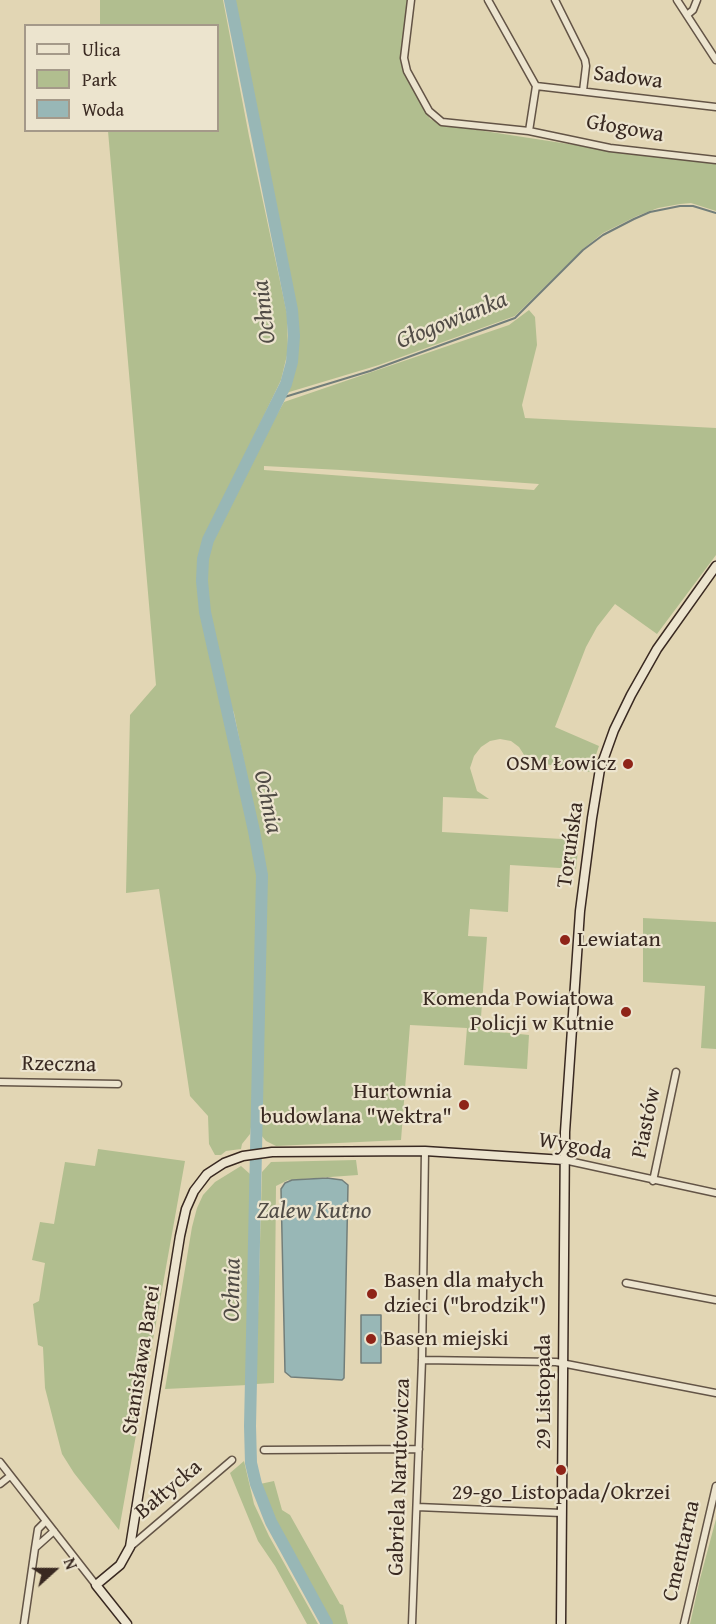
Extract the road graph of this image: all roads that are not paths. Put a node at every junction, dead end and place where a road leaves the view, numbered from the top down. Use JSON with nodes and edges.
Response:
{"nodes":[{"id":1,"x":411,"y":0,"type":"edge"},
{"id":2,"x":488,"y":0,"type":"edge"},
{"id":3,"x":555,"y":0,"type":"edge"},
{"id":4,"x":677,"y":0,"type":"edge"},
{"id":5,"x":697,"y":0,"type":"edge"},
{"id":6,"x":687,"y":15,"type":"junction"},
{"id":7,"x":716,"y":60,"type":"edge"},
{"id":8,"x":536,"y":86,"type":"junction"},
{"id":9,"x":583,"y":91,"type":"junction"},
{"id":10,"x":716,"y":107,"type":"edge"},
{"id":11,"x":529,"y":131,"type":"junction"},
{"id":12,"x":716,"y":160,"type":"edge"},
{"id":13,"x":716,"y":566,"type":"edge"},
{"id":14,"x":676,"y":1072,"type":"dead end"},
{"id":15,"x":0,"y":1082,"type":"edge"},
{"id":16,"x":118,"y":1084,"type":"dead end"},
{"id":17,"x":425,"y":1151,"type":"junction"},
{"id":18,"x":564,"y":1160,"type":"junction"},
{"id":19,"x":653,"y":1181,"type":"junction"},
{"id":20,"x":716,"y":1193,"type":"edge"},
{"id":21,"x":626,"y":1283,"type":"dead end"},
{"id":22,"x":716,"y":1300,"type":"edge"},
{"id":23,"x":422,"y":1360,"type":"junction"},
{"id":24,"x":562,"y":1363,"type":"junction"},
{"id":25,"x":716,"y":1393,"type":"edge"},
{"id":26,"x":419,"y":1449,"type":"junction"},
{"id":27,"x":264,"y":1450,"type":"dead end"},
{"id":28,"x":232,"y":1460,"type":"dead end"},
{"id":29,"x":0,"y":1462,"type":"edge"},
{"id":30,"x":10,"y":1476,"type":"junction"},
{"id":31,"x":0,"y":1484,"type":"edge"},
{"id":32,"x":716,"y":1486,"type":"edge"},
{"id":33,"x":417,"y":1507,"type":"junction"},
{"id":34,"x":562,"y":1513,"type":"junction"},
{"id":35,"x":46,"y":1521,"type":"junction"},
{"id":36,"x":54,"y":1531,"type":"junction"},
{"id":37,"x":130,"y":1547,"type":"junction"},
{"id":38,"x":35,"y":1548,"type":"junction"},
{"id":39,"x":96,"y":1585,"type":"junction"},
{"id":40,"x":24,"y":1624,"type":"edge"},
{"id":41,"x":127,"y":1624,"type":"edge"},
{"id":42,"x":412,"y":1624,"type":"edge"},
{"id":43,"x":561,"y":1624,"type":"edge"},
{"id":44,"x":684,"y":1624,"type":"edge"}],
"edges":[{"from":1,"to":11,"type":"street","name":"Głogowa"},
{"from":2,"to":8,"type":"street"},
{"from":3,"to":9,"type":"street"},
{"from":4,"to":6,"type":"street"},
{"from":5,"to":6,"type":"street"},
{"from":6,"to":7,"type":"street"},
{"from":8,"to":9,"type":"street","name":"Sadowa"},
{"from":8,"to":11,"type":"street"},
{"from":9,"to":10,"type":"street","name":"Sadowa"},
{"from":11,"to":12,"type":"street","name":"Głogowa"},
{"from":13,"to":18,"type":"street","name":"Toruńska"},
{"from":14,"to":19,"type":"street","name":"Piastów"},
{"from":15,"to":16,"type":"street","name":"Rzeczna"},
{"from":17,"to":18,"type":"street","name":"Wygoda"},
{"from":17,"to":23,"type":"street","name":"Gabriela Narutowicza"},
{"from":17,"to":37,"type":"street","name":"Stanisława Barei"},
{"from":18,"to":19,"type":"street","name":"Wygoda"},
{"from":18,"to":24,"type":"street","name":"29 Listopada"},
{"from":19,"to":20,"type":"street","name":"Wygoda"},
{"from":21,"to":22,"type":"street"},
{"from":23,"to":24,"type":"street"},
{"from":23,"to":26,"type":"street","name":"Gabriela Narutowicza"},
{"from":24,"to":25,"type":"street"},
{"from":24,"to":34,"type":"street","name":"29 Listopada"},
{"from":26,"to":27,"type":"street"},
{"from":26,"to":33,"type":"street","name":"Gabriela Narutowicza"},
{"from":28,"to":37,"type":"street","name":"Bałtycka"},
{"from":29,"to":30,"type":"street"},
{"from":30,"to":31,"type":"street"},
{"from":30,"to":35,"type":"street"},
{"from":32,"to":44,"type":"street","name":"Cmentarna"},
{"from":33,"to":34,"type":"street"},
{"from":33,"to":42,"type":"street","name":"Gabriela Narutowicza"},
{"from":34,"to":43,"type":"street","name":"29 Listopada"},
{"from":35,"to":36,"type":"street"},
{"from":35,"to":38,"type":"street"},
{"from":36,"to":38,"type":"street"},
{"from":36,"to":39,"type":"street"},
{"from":37,"to":39,"type":"street","name":"Stanisława Barei"},
{"from":38,"to":40,"type":"street"},
{"from":39,"to":41,"type":"street"}]}
